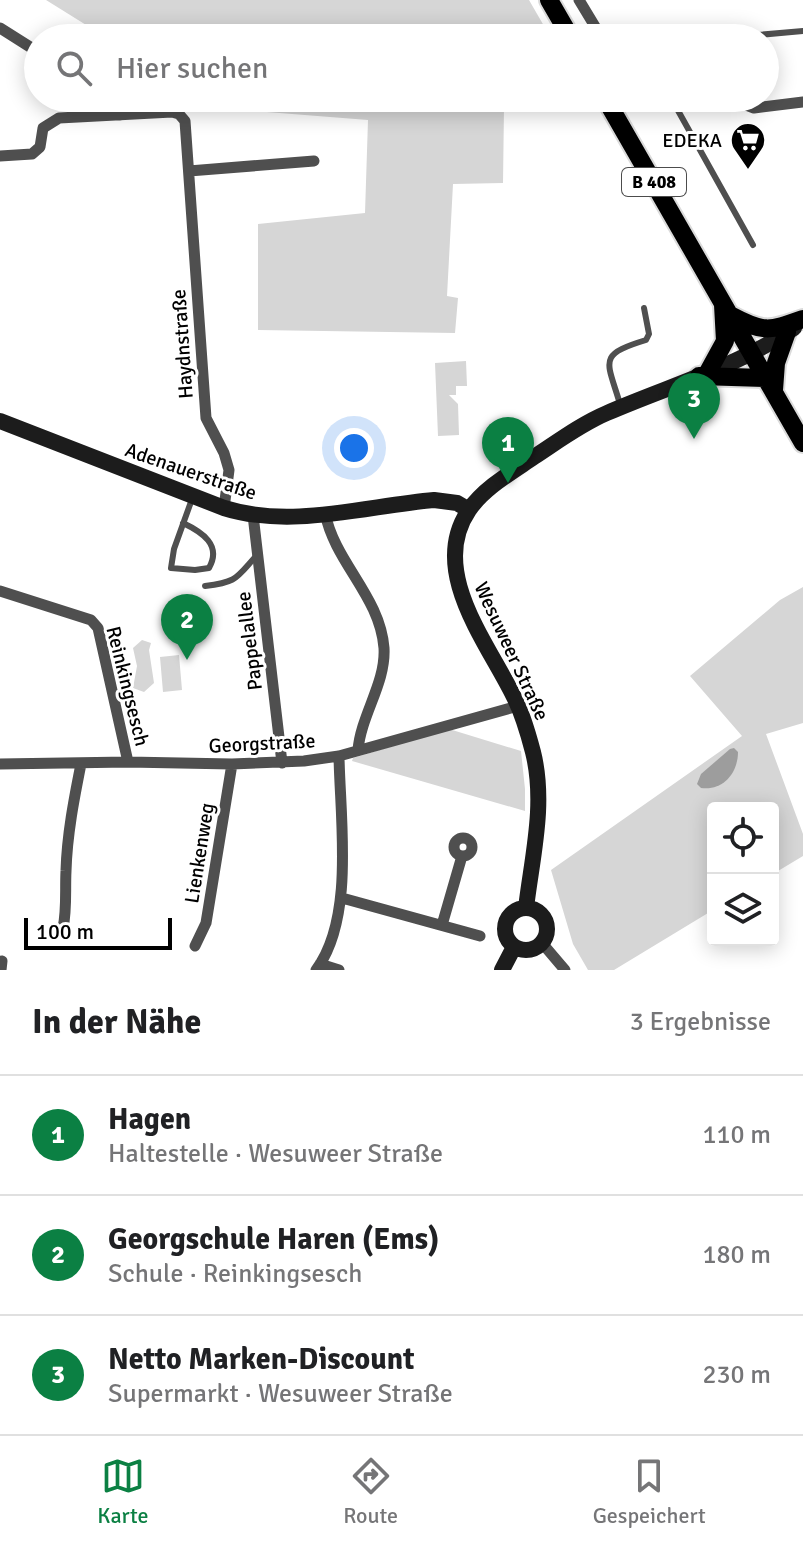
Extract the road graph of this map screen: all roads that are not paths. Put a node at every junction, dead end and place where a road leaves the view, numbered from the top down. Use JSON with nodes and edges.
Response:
{"nodes":[{"id":1,"x":549,"y":0,"type":"edge"},
{"id":2,"x":579,"y":0,"type":"edge"},
{"id":3,"x":563,"y":24,"type":"edge"},
{"id":4,"x":594,"y":24,"type":"edge"},
{"id":5,"x":0,"y":28,"type":"edge"},
{"id":6,"x":803,"y":31,"type":"edge"},
{"id":7,"x":779,"y":33,"type":"edge"},
{"id":8,"x":24,"y":43,"type":"edge"},
{"id":9,"x":803,"y":102,"type":"edge"},
{"id":10,"x":779,"y":105,"type":"edge"},
{"id":11,"x":613,"y":112,"type":"edge"},
{"id":12,"x":679,"y":112,"type":"edge"},
{"id":13,"x":120,"y":115,"type":"joint"},
{"id":14,"x":0,"y":156,"type":"edge"},
{"id":15,"x":314,"y":161,"type":"dead end"},
{"id":16,"x":189,"y":171,"type":"junction"},
{"id":17,"x":753,"y":245,"type":"dead end"},
{"id":18,"x":644,"y":308,"type":"dead end"},
{"id":19,"x":728,"y":309,"type":"junction"},
{"id":20,"x":803,"y":320,"type":"edge"},
{"id":21,"x":787,"y":332,"type":"junction"},
{"id":22,"x":753,"y":353,"type":"junction"},
{"id":23,"x":704,"y":374,"type":"junction"},
{"id":24,"x":771,"y":384,"type":"junction"},
{"id":25,"x":620,"y":408,"type":"junction"},
{"id":26,"x":0,"y":421,"type":"edge"},
{"id":27,"x":803,"y":443,"type":"edge"},
{"id":28,"x":193,"y":496,"type":"junction"},
{"id":29,"x":224,"y":508,"type":"junction"},
{"id":30,"x":469,"y":510,"type":"junction"},
{"id":31,"x":325,"y":513,"type":"junction"},
{"id":32,"x":253,"y":515,"type":"junction"},
{"id":33,"x":183,"y":523,"type":"junction"},
{"id":34,"x":257,"y":555,"type":"junction"},
{"id":35,"x":205,"y":586,"type":"dead end"},
{"id":36,"x":0,"y":591,"type":"edge"},
{"id":37,"x":518,"y":706,"type":"junction"},
{"id":38,"x":358,"y":750,"type":"junction"},
{"id":39,"x":339,"y":756,"type":"junction"},
{"id":40,"x":128,"y":762,"type":"junction"},
{"id":41,"x":282,"y":763,"type":"junction"},
{"id":42,"x":0,"y":764,"type":"edge"},
{"id":43,"x":81,"y":764,"type":"junction"},
{"id":44,"x":232,"y":764,"type":"junction"},
{"id":45,"x":462,"y":856,"type":"dead end"},
{"id":46,"x":342,"y":898,"type":"junction"},
{"id":47,"x":526,"y":908,"type":"junction"},
{"id":48,"x":442,"y":925,"type":"junction"},
{"id":49,"x":63,"y":928,"type":"dead end"},
{"id":50,"x":480,"y":936,"type":"dead end"},
{"id":51,"x":542,"y":943,"type":"junction"},
{"id":52,"x":195,"y":946,"type":"dead end"},
{"id":53,"x":514,"y":947,"type":"junction"},
{"id":54,"x":318,"y":967,"type":"edge"},
{"id":55,"x":339,"y":970,"type":"edge"},
{"id":56,"x":502,"y":970,"type":"edge"},
{"id":57,"x":565,"y":970,"type":"edge"}],
"edges":[{"from":1,"to":3,"type":"main road"},
{"from":2,"to":4,"type":"street"},
{"from":5,"to":8,"type":"street"},
{"from":6,"to":7,"type":"lane"},
{"from":9,"to":10,"type":"street"},
{"from":11,"to":19,"type":"main road","number":"B 408"},
{"from":12,"to":17,"type":"lane"},
{"from":13,"to":14,"type":"street","name":"Haydnstraße"},
{"from":13,"to":16,"type":"street","name":"Haydnstraße"},
{"from":15,"to":16,"type":"street"},
{"from":16,"to":29,"type":"street","name":"Haydnstraße"},
{"from":18,"to":25,"type":"lane"},
{"from":19,"to":20,"type":"main road"},
{"from":19,"to":22,"type":"main road","number":"B 408"},
{"from":19,"to":23,"type":"main road"},
{"from":20,"to":21,"type":"main road","name":"Wesuweer Straße"},
{"from":21,"to":22,"type":"main road","name":"Wesuweer Straße"},
{"from":21,"to":24,"type":"main road"},
{"from":22,"to":23,"type":"main road","name":"Wesuweer Straße"},
{"from":22,"to":24,"type":"main road","number":"B 408"},
{"from":23,"to":24,"type":"main road"},
{"from":23,"to":25,"type":"main road","name":"Wesuweer Straße"},
{"from":24,"to":27,"type":"main road","number":"B 408"},
{"from":25,"to":30,"type":"main road","name":"Wesuweer Straße"},
{"from":26,"to":28,"type":"main road","name":"Adenauerstraße"},
{"from":28,"to":29,"type":"main road","name":"Adenauerstraße"},
{"from":28,"to":33,"type":"lane"},
{"from":29,"to":32,"type":"main road","name":"Adenauerstraße"},
{"from":30,"to":31,"type":"main road","name":"Adenauerstraße"},
{"from":30,"to":37,"type":"main road","name":"Wesuweer Straße"},
{"from":31,"to":32,"type":"main road","name":"Adenauerstraße"},
{"from":31,"to":38,"type":"street"},
{"from":32,"to":34,"type":"street","name":"Pappelallee"},
{"from":33,"to":33,"type":"lane"},
{"from":34,"to":35,"type":"lane"},
{"from":34,"to":41,"type":"street","name":"Pappelallee"},
{"from":36,"to":40,"type":"street","name":"Reinkingsesch"},
{"from":37,"to":38,"type":"street","name":"Georgstraße"},
{"from":37,"to":47,"type":"main road","name":"Wesuweer Straße"},
{"from":38,"to":39,"type":"street","name":"Georgstraße"},
{"from":39,"to":41,"type":"street","name":"Georgstraße"},
{"from":39,"to":46,"type":"street"},
{"from":40,"to":43,"type":"street","name":"Georgstraße"},
{"from":40,"to":44,"type":"street","name":"Georgstraße"},
{"from":41,"to":44,"type":"street","name":"Georgstraße"},
{"from":42,"to":43,"type":"street","name":"Georgstraße"},
{"from":43,"to":49,"type":"street"},
{"from":44,"to":52,"type":"street","name":"Lienkenweg"},
{"from":45,"to":48,"type":"street"},
{"from":46,"to":48,"type":"street"},
{"from":46,"to":54,"type":"street"},
{"from":47,"to":51,"type":"main road"},
{"from":47,"to":53,"type":"main road"},
{"from":48,"to":50,"type":"street"},
{"from":51,"to":53,"type":"main road"},
{"from":51,"to":57,"type":"street"},
{"from":53,"to":56,"type":"main road"},
{"from":54,"to":55,"type":"street"}]}
